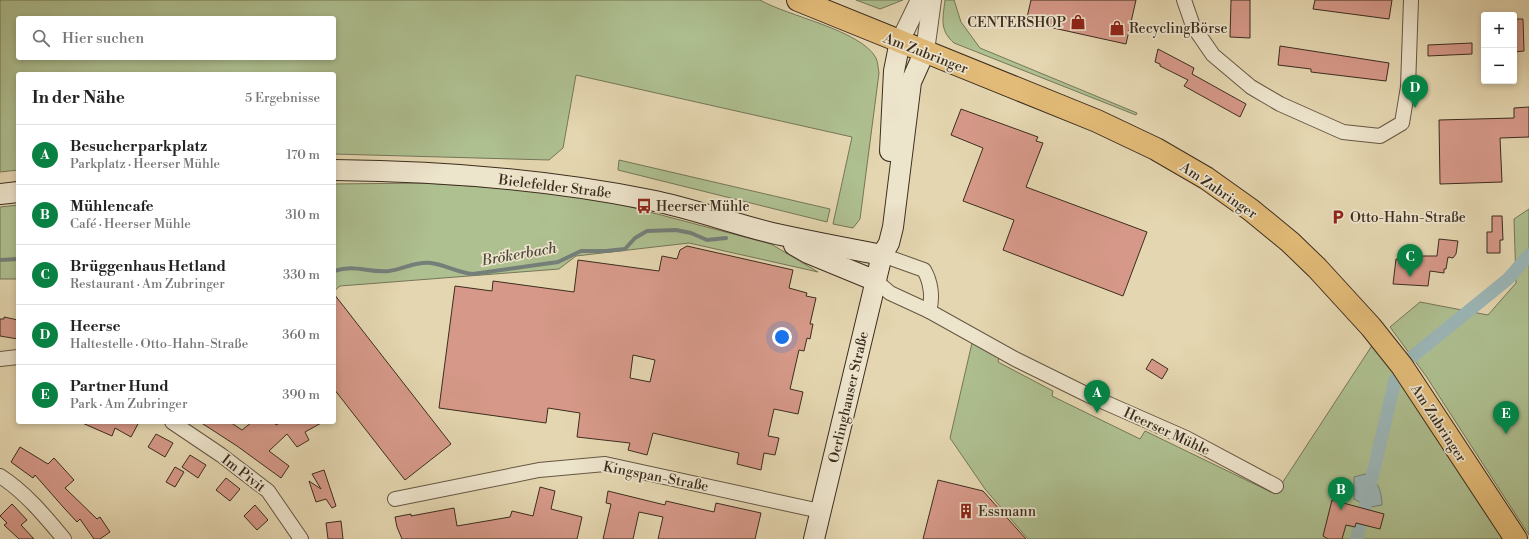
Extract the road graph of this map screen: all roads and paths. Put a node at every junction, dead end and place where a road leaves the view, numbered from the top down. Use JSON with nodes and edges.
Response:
{"nodes":[{"id":1,"x":798,"y":0,"type":"edge"},
{"id":2,"x":920,"y":0,"type":"edge"},
{"id":3,"x":932,"y":0,"type":"edge"},
{"id":4,"x":1184,"y":0,"type":"edge"},
{"id":5,"x":1411,"y":0,"type":"edge"},
{"id":6,"x":900,"y":41,"type":"junction"},
{"id":7,"x":925,"y":51,"type":"junction"},
{"id":8,"x":336,"y":170,"type":"edge"},
{"id":9,"x":16,"y":192,"type":"edge"},
{"id":10,"x":0,"y":194,"type":"edge"},
{"id":11,"x":771,"y":232,"type":"junction"},
{"id":12,"x":882,"y":255,"type":"junction"},
{"id":13,"x":876,"y":281,"type":"junction"},
{"id":14,"x":929,"y":311,"type":"junction"},
{"id":15,"x":16,"y":357,"type":"edge"},
{"id":16,"x":0,"y":359,"type":"edge"},
{"id":17,"x":175,"y":424,"type":"edge"},
{"id":18,"x":0,"y":476,"type":"edge"},
{"id":19,"x":1276,"y":486,"type":"dead end"},
{"id":20,"x":395,"y":499,"type":"dead end"},
{"id":21,"x":820,"y":511,"type":"junction"},
{"id":22,"x":64,"y":539,"type":"edge"},
{"id":23,"x":301,"y":539,"type":"edge"},
{"id":24,"x":814,"y":539,"type":"edge"},
{"id":25,"x":1516,"y":539,"type":"edge"}],
"edges":[{"from":1,"to":6,"type":"main road","name":"Am Zubringer"},
{"from":2,"to":6,"type":"street","name":"Oerlinghauser Straße"},
{"from":3,"to":7,"type":"street","name":"Oerlinghauser Straße"},
{"from":4,"to":5,"type":"street"},
{"from":6,"to":7,"type":"main road","name":"Am Zubringer"},
{"from":6,"to":12,"type":"main road","name":"Oerlinghauser Straße"},
{"from":7,"to":12,"type":"main road","name":"Oerlinghauser Straße"},
{"from":7,"to":25,"type":"main road","name":"Am Zubringer"},
{"from":8,"to":11,"type":"main road","name":"Bielefelder Straße"},
{"from":9,"to":10,"type":"main road"},
{"from":11,"to":12,"type":"main road","name":"Bielefelder Straße"},
{"from":11,"to":13,"type":"main road","name":"Bielefelder Straße"},
{"from":12,"to":13,"type":"main road","name":"Oerlinghauser Straße"},
{"from":12,"to":14,"type":"street"},
{"from":13,"to":14,"type":"street","name":"Heerser Mühle"},
{"from":13,"to":21,"type":"main road","name":"Oerlinghauser Straße"},
{"from":14,"to":19,"type":"street","name":"Heerser Mühle"},
{"from":15,"to":16,"type":"street"},
{"from":17,"to":23,"type":"street","name":"Im Pivit"},
{"from":18,"to":22,"type":"street"},
{"from":20,"to":21,"type":"street","name":"Kingspan-Straße"},
{"from":21,"to":24,"type":"main road","name":"Oerlinghauser Straße"}]}
